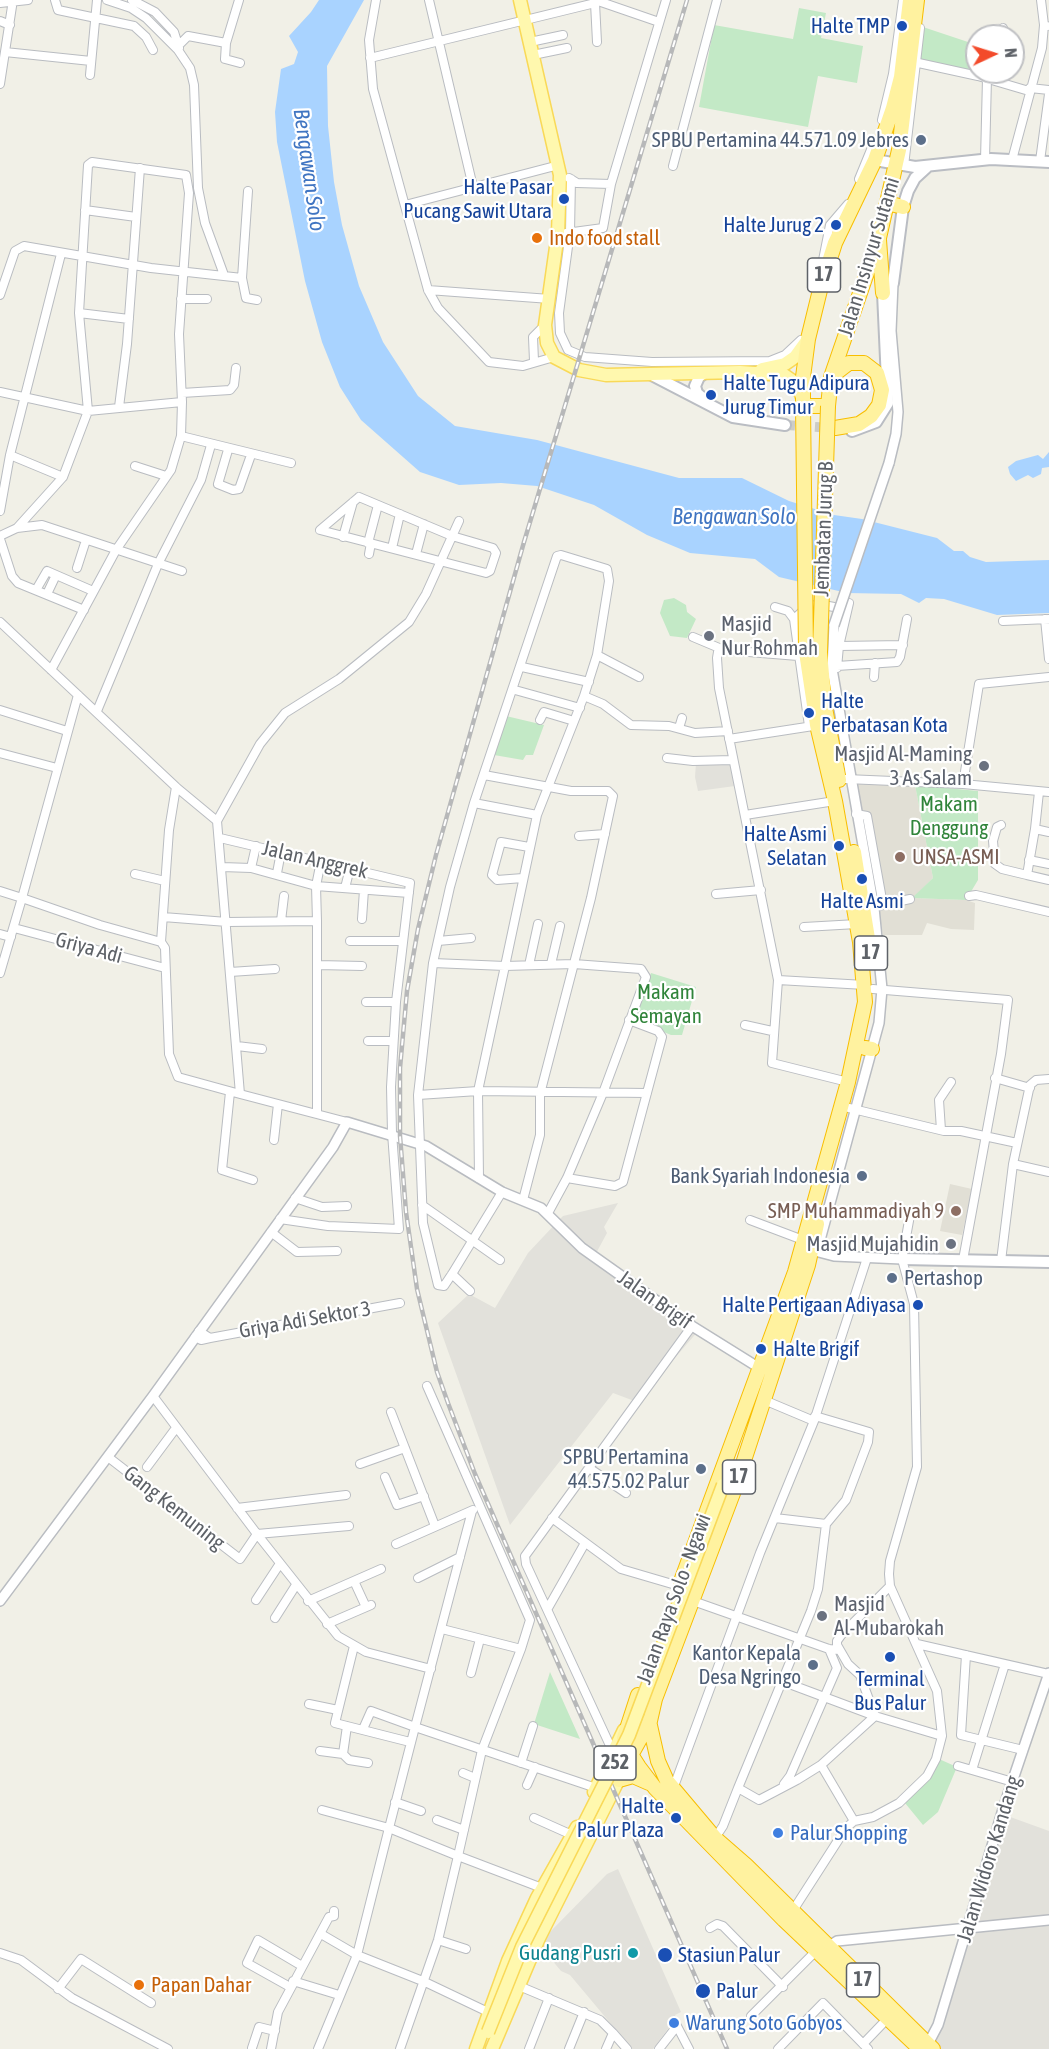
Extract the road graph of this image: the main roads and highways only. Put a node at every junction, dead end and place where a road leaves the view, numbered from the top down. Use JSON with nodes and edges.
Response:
{"nodes":[{"id":1,"x":520,"y":0,"type":"edge"},
{"id":2,"x":910,"y":0,"type":"edge"},
{"id":3,"x":917,"y":0,"type":"edge"},
{"id":4,"x":875,"y":160,"type":"junction"},
{"id":5,"x":1044,"y":162,"type":"edge"},
{"id":6,"x":900,"y":165,"type":"junction"},
{"id":7,"x":927,"y":167,"type":"junction"},
{"id":8,"x":888,"y":203,"type":"junction"},
{"id":9,"x":903,"y":207,"type":"junction"},
{"id":10,"x":879,"y":238,"type":"junction"},
{"id":11,"x":888,"y":288,"type":"junction"},
{"id":12,"x":550,"y":301,"type":"junction"},
{"id":13,"x":808,"y":339,"type":"junction"},
{"id":14,"x":706,"y":372,"type":"junction"},
{"id":15,"x":740,"y":372,"type":"junction"},
{"id":16,"x":648,"y":373,"type":"junction"},
{"id":17,"x":831,"y":377,"type":"junction"},
{"id":18,"x":803,"y":402,"type":"junction"},
{"id":19,"x":712,"y":406,"type":"junction"},
{"id":20,"x":828,"y":406,"type":"junction"},
{"id":21,"x":785,"y":425,"type":"tunnel mouth"},
{"id":22,"x":835,"y":428,"type":"joint"},
{"id":23,"x":808,"y":653,"type":"junction"},
{"id":24,"x":823,"y":723,"type":"junction"},
{"id":25,"x":873,"y":988,"type":"junction"},
{"id":26,"x":810,"y":1248,"type":"junction"},
{"id":27,"x":902,"y":1259,"type":"road end"},
{"id":28,"x":1049,"y":1261,"type":"edge"},
{"id":29,"x":740,"y":1426,"type":"junction"},
{"id":30,"x":754,"y":1431,"type":"junction"},
{"id":31,"x":726,"y":1487,"type":"junction"},
{"id":32,"x":639,"y":1692,"type":"junction"},
{"id":33,"x":655,"y":1699,"type":"junction"},
{"id":34,"x":632,"y":1711,"type":"junction"},
{"id":35,"x":650,"y":1721,"type":"junction"},
{"id":36,"x":624,"y":1730,"type":"junction"},
{"id":37,"x":631,"y":1755,"type":"junction"},
{"id":38,"x":619,"y":1780,"type":"junction"},
{"id":39,"x":655,"y":1788,"type":"junction"},
{"id":40,"x":579,"y":1822,"type":"junction"},
{"id":41,"x":594,"y":1830,"type":"junction"},
{"id":42,"x":788,"y":1916,"type":"junction"},
{"id":43,"x":823,"y":1948,"type":"junction"},
{"id":44,"x":490,"y":2033,"type":"junction"},
{"id":45,"x":927,"y":2047,"type":"edge"},
{"id":46,"x":476,"y":2049,"type":"edge"},
{"id":47,"x":481,"y":2049,"type":"edge"},
{"id":48,"x":487,"y":2049,"type":"edge"},
{"id":49,"x":492,"y":2049,"type":"edge"}],
"edges":[{"from":1,"to":12,"type":"main road"},
{"from":2,"to":4,"type":"highway","name":"Jalan Insinyur Sutami","number":"17"},
{"from":3,"to":6,"type":"highway","name":"Jalan Insinyur Sutami","number":"17"},
{"from":4,"to":6,"type":"main road"},
{"from":4,"to":13,"type":"highway","name":"Jalan Insinyur Sutami","number":"17"},
{"from":5,"to":7,"type":"main road"},
{"from":6,"to":7,"type":"main road"},
{"from":6,"to":8,"type":"highway","name":"Jalan Insinyur Sutami","number":"17"},
{"from":7,"to":9,"type":"main road"},
{"from":8,"to":9,"type":"highway"},
{"from":8,"to":10,"type":"highway","name":"Jalan Insinyur Sutami","number":"17"},
{"from":9,"to":11,"type":"main road"},
{"from":10,"to":11,"type":"highway"},
{"from":10,"to":17,"type":"highway","name":"Jalan Insinyur Sutami","number":"17"},
{"from":11,"to":22,"type":"main road"},
{"from":12,"to":16,"type":"main road"},
{"from":12,"to":16,"type":"main road"},
{"from":13,"to":15,"type":"main road"},
{"from":13,"to":18,"type":"highway","name":"Jalan Insinyur Sutami","number":"17"},
{"from":14,"to":15,"type":"main road"},
{"from":14,"to":16,"type":"main road"},
{"from":14,"to":19,"type":"main road"},
{"from":15,"to":18,"type":"main road"},
{"from":16,"to":19,"type":"main road"},
{"from":17,"to":20,"type":"highway","name":"Jalan Insinyur Sutami","number":"17"},
{"from":17,"to":22,"type":"highway"},
{"from":18,"to":20,"type":"highway"},
{"from":18,"to":23,"type":"highway","number":"17","bridge":true},
{"from":19,"to":21,"type":"main road"},
{"from":20,"to":23,"type":"highway","name":"Jembatan Jurug B","number":"17","bridge":true},
{"from":23,"to":24,"type":"highway","name":"Jalan Raya Solo - Ngawi","number":"17"},
{"from":24,"to":25,"type":"highway","name":"Jalan Raya Solo - Ngawi","number":"17"},
{"from":24,"to":25,"type":"highway","name":"Jalan Raya Solo - Ngawi","number":"17"},
{"from":25,"to":26,"type":"highway","name":"Jalan Raya Solo - Ngawi","number":"17"},
{"from":25,"to":26,"type":"highway","name":"Jalan Raya Solo - Ngawi","number":"17"},
{"from":26,"to":29,"type":"highway","name":"Jalan Raya Solo - Ngawi","number":"17"},
{"from":26,"to":30,"type":"highway","name":"Jalan Raya Solo - Ngawi","number":"17"},
{"from":27,"to":28,"type":"main road"},
{"from":29,"to":31,"type":"main road","number":"17"},
{"from":29,"to":32,"type":"highway","name":"Jalan Raya Solo - Ngawi","number":"17"},
{"from":30,"to":31,"type":"main road","number":"17"},
{"from":30,"to":33,"type":"highway","name":"Jalan Raya Solo - Ngawi","number":"17"},
{"from":31,"to":44,"type":"main road","number":"252","bridge":true},
{"from":32,"to":33,"type":"highway"},
{"from":32,"to":34,"type":"highway","name":"Jalan Raya Solo - Ngawi","number":"17"},
{"from":33,"to":35,"type":"highway","name":"Jalan Raya Solo - Ngawi","number":"17"},
{"from":34,"to":35,"type":"highway","name":"Jalan Raya Solo - Ngawi"},
{"from":34,"to":36,"type":"highway","name":"Jalan Raya Solo - Ngawi","number":"17"},
{"from":35,"to":37,"type":"highway"},
{"from":35,"to":42,"type":"highway","name":"Jalan Raya Solo - Ngawi","number":"17"},
{"from":36,"to":37,"type":"highway","name":"Jalan Raya Solo - Ngawi","number":"17"},
{"from":36,"to":40,"type":"main road","number":"252"},
{"from":37,"to":38,"type":"main road","number":"252"},
{"from":37,"to":39,"type":"highway","name":"Jalan Raya Solo - Ngawi","number":"17"},
{"from":38,"to":39,"type":"highway"},
{"from":38,"to":41,"type":"main road","number":"252"},
{"from":39,"to":42,"type":"highway","name":"Jalan Raya Solo - Ngawi","number":"17"},
{"from":40,"to":41,"type":"main road"},
{"from":40,"to":46,"type":"main road","number":"252"},
{"from":41,"to":49,"type":"main road","number":"252"},
{"from":42,"to":43,"type":"highway","name":"Jalan Raya Solo - Ngawi","number":"17"},
{"from":43,"to":45,"type":"highway","name":"Jalan Raya Solo - Ngawi","number":"17"},
{"from":43,"to":45,"type":"highway","name":"Jalan Raya Solo - Ngawi","number":"17"},
{"from":44,"to":47,"type":"main road"},
{"from":44,"to":48,"type":"main road"}]}
